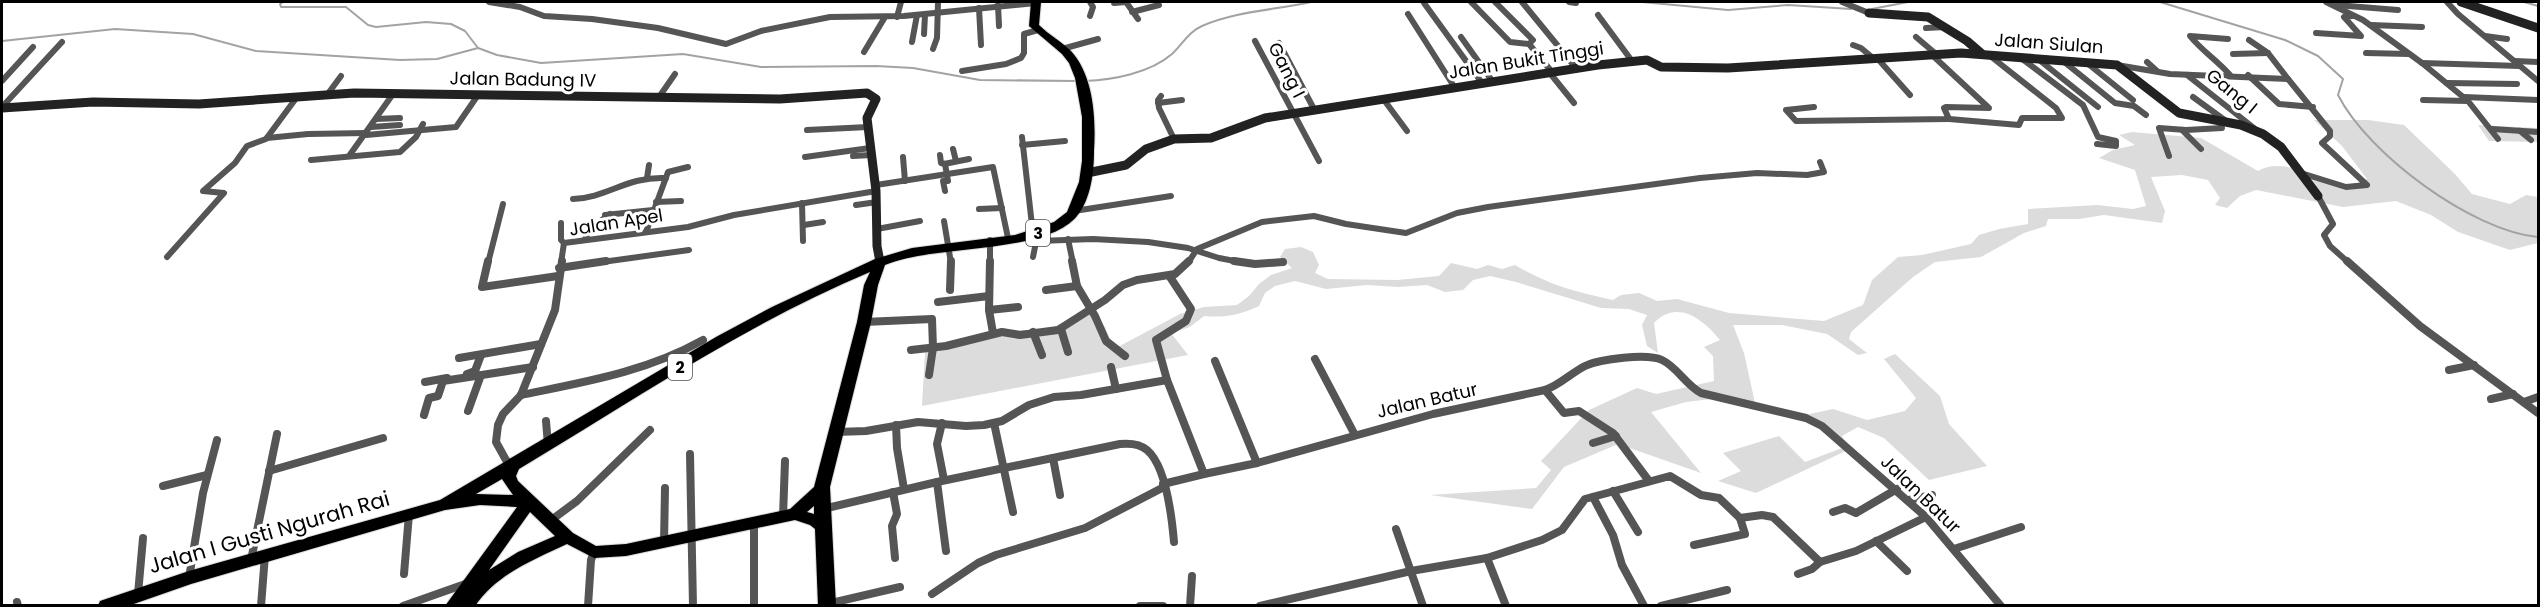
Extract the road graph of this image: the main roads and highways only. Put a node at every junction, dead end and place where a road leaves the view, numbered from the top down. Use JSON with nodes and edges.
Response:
{"nodes":[{"id":1,"x":1036,"y":2,"type":"edge"},
{"id":2,"x":880,"y":262,"type":"junction"},
{"id":3,"x":854,"y":274,"type":"junction"},
{"id":4,"x":871,"y":285,"type":"junction"},
{"id":5,"x":511,"y":469,"type":"junction"},
{"id":6,"x":822,"y":489,"type":"junction"},
{"id":7,"x":530,"y":502,"type":"junction"},
{"id":8,"x":445,"y":504,"type":"junction"},
{"id":9,"x":789,"y":515,"type":"junction"},
{"id":10,"x":822,"y":518,"type":"junction"},
{"id":11,"x":567,"y":537,"type":"junction"},
{"id":12,"x":827,"y":605,"type":"edge"},
{"id":13,"x":106,"y":606,"type":"edge"},
{"id":14,"x":453,"y":606,"type":"edge"},
{"id":15,"x":465,"y":606,"type":"edge"}],
"edges":[{"from":1,"to":2,"type":"highway","number":"3"},
{"from":2,"to":3,"type":"highway","number":"3"},
{"from":2,"to":4,"type":"highway"},
{"from":3,"to":4,"type":"highway"},
{"from":3,"to":5,"type":"highway","number":"2"},
{"from":4,"to":6,"type":"highway"},
{"from":5,"to":7,"type":"highway"},
{"from":5,"to":8,"type":"highway","number":"2"},
{"from":6,"to":9,"type":"highway"},
{"from":6,"to":10,"type":"highway"},
{"from":7,"to":8,"type":"highway","number":"2"},
{"from":7,"to":11,"type":"highway"},
{"from":7,"to":14,"type":"highway"},
{"from":8,"to":13,"type":"highway","name":"Jalan I Gusti Ngurah Rai","number":"2"},
{"from":9,"to":10,"type":"highway"},
{"from":9,"to":11,"type":"highway"},
{"from":10,"to":12,"type":"highway"},
{"from":11,"to":15,"type":"highway"}]}
